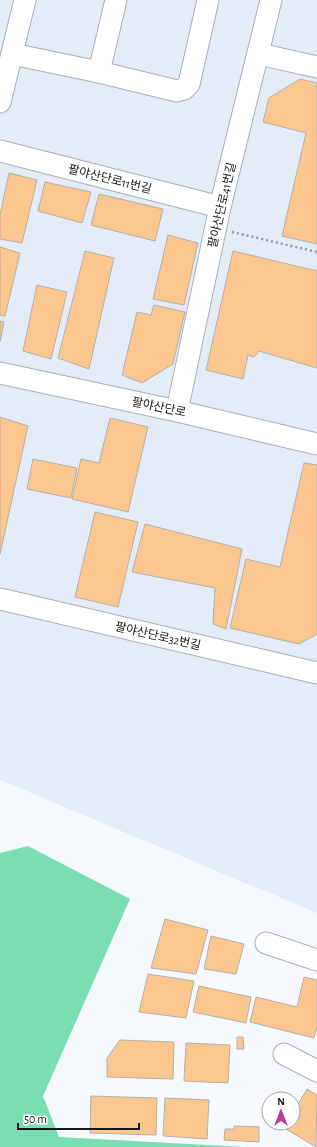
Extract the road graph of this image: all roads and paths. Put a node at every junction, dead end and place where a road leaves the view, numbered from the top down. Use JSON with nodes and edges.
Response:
{"nodes":[{"id":1,"x":25,"y":0,"type":"edge"},
{"id":2,"x":116,"y":0,"type":"edge"},
{"id":3,"x":208,"y":0,"type":"edge"},
{"id":4,"x":271,"y":0,"type":"edge"},
{"id":5,"x":12,"y":54,"type":"junction"},
{"id":6,"x":259,"y":54,"type":"junction"},
{"id":7,"x":317,"y":67,"type":"edge"},
{"id":8,"x":99,"y":72,"type":"junction"},
{"id":9,"x":0,"y":102,"type":"edge"},
{"id":10,"x":0,"y":151,"type":"edge"},
{"id":11,"x":220,"y":207,"type":"junction"},
{"id":12,"x":216,"y":229,"type":"junction"},
{"id":13,"x":317,"y":252,"type":"edge"},
{"id":14,"x":0,"y":373,"type":"edge"},
{"id":15,"x":177,"y":411,"type":"junction"},
{"id":16,"x":317,"y":444,"type":"edge"},
{"id":17,"x":0,"y":599,"type":"edge"},
{"id":18,"x":317,"y":672,"type":"edge"},
{"id":19,"x":266,"y":943,"type":"dead end"},
{"id":20,"x":317,"y":960,"type":"edge"},
{"id":21,"x":284,"y":1054,"type":"dead end"},
{"id":22,"x":317,"y":1071,"type":"edge"}],
"edges":[{"from":1,"to":5,"type":"street"},
{"from":2,"to":8,"type":"street"},
{"from":3,"to":8,"type":"street"},
{"from":4,"to":6,"type":"street","name":"팔야산단로41번길"},
{"from":5,"to":8,"type":"street"},
{"from":5,"to":9,"type":"street"},
{"from":6,"to":7,"type":"street"},
{"from":6,"to":11,"type":"street","name":"팔야산단로41번길"},
{"from":10,"to":11,"type":"street","name":"팔야산단로11번길"},
{"from":11,"to":12,"type":"street","name":"팔야산단로41번길"},
{"from":12,"to":13,"type":"path"},
{"from":12,"to":15,"type":"street","name":"팔야산단로41번길"},
{"from":14,"to":15,"type":"street","name":"팔야산단로"},
{"from":15,"to":16,"type":"street","name":"팔야산단로"},
{"from":17,"to":18,"type":"street","name":"팔야산단로32번길"},
{"from":19,"to":20,"type":"street"},
{"from":21,"to":22,"type":"street"}]}
